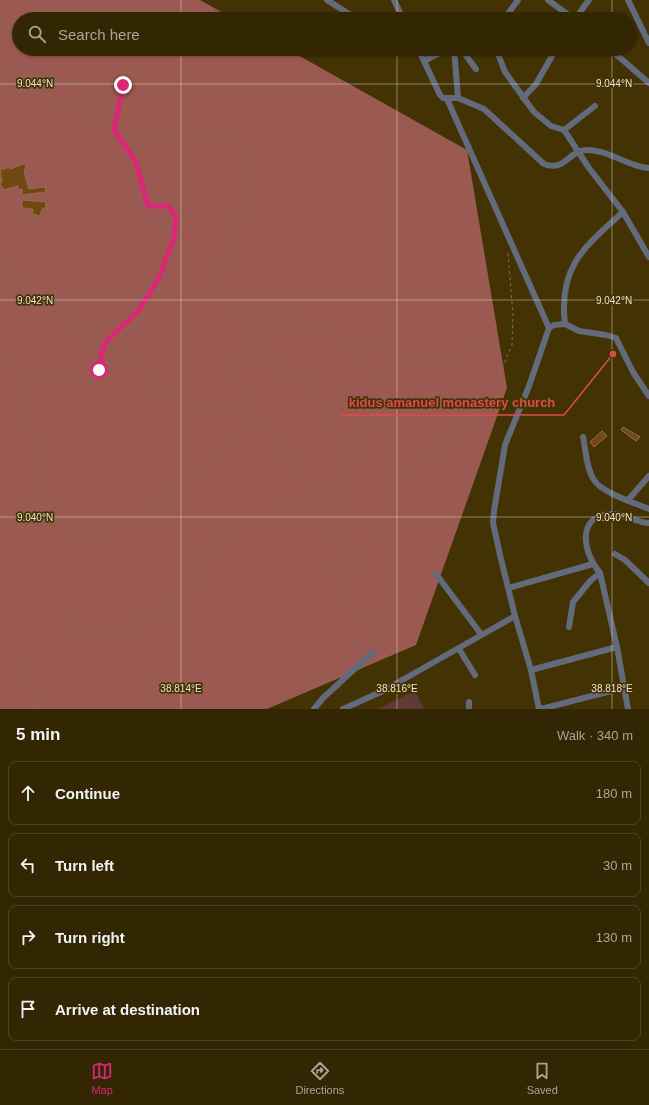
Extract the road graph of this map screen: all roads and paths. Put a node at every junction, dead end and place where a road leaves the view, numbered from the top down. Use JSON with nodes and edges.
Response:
{"nodes":[{"id":1,"x":327,"y":0,"type":"edge"},
{"id":2,"x":394,"y":0,"type":"edge"},
{"id":3,"x":518,"y":0,"type":"edge"},
{"id":4,"x":548,"y":0,"type":"edge"},
{"id":5,"x":589,"y":0,"type":"edge"},
{"id":6,"x":628,"y":0,"type":"edge"},
{"id":7,"x":346,"y":12,"type":"edge"},
{"id":8,"x":400,"y":12,"type":"edge"},
{"id":9,"x":509,"y":12,"type":"edge"},
{"id":10,"x":564,"y":12,"type":"edge"},
{"id":11,"x":580,"y":12,"type":"edge"},
{"id":12,"x":634,"y":12,"type":"edge"},
{"id":13,"x":0,"y":17,"type":"edge"},
{"id":14,"x":637,"y":18,"type":"edge"},
{"id":15,"x":12,"y":22,"type":"edge"},
{"id":16,"x":649,"y":43,"type":"edge"},
{"id":17,"x":131,"y":56,"type":"edge"},
{"id":18,"x":422,"y":56,"type":"edge"},
{"id":19,"x":434,"y":56,"type":"edge"},
{"id":20,"x":455,"y":56,"type":"edge"},
{"id":21,"x":466,"y":56,"type":"edge"},
{"id":22,"x":499,"y":56,"type":"edge"},
{"id":23,"x":552,"y":56,"type":"edge"},
{"id":24,"x":618,"y":56,"type":"edge"},
{"id":25,"x":424,"y":61,"type":"junction"},
{"id":26,"x":476,"y":69,"type":"dead end"},
{"id":27,"x":0,"y":75,"type":"edge"},
{"id":28,"x":649,"y":83,"type":"edge"},
{"id":29,"x":0,"y":90,"type":"edge"},
{"id":30,"x":458,"y":98,"type":"junction"},
{"id":31,"x":523,"y":98,"type":"junction"},
{"id":32,"x":447,"y":99,"type":"junction"},
{"id":33,"x":595,"y":106,"type":"dead end"},
{"id":34,"x":114,"y":130,"type":"junction"},
{"id":35,"x":564,"y":130,"type":"junction"},
{"id":36,"x":579,"y":151,"type":"junction"},
{"id":37,"x":649,"y":168,"type":"edge"},
{"id":38,"x":623,"y":212,"type":"junction"},
{"id":39,"x":508,"y":249,"type":"dead end"},
{"id":40,"x":649,"y":257,"type":"edge"},
{"id":41,"x":0,"y":269,"type":"edge"},
{"id":42,"x":557,"y":325,"type":"junction"},
{"id":43,"x":268,"y":328,"type":"junction"},
{"id":44,"x":344,"y":338,"type":"junction"},
{"id":45,"x":489,"y":343,"type":"dead end"},
{"id":46,"x":104,"y":344,"type":"junction"},
{"id":47,"x":0,"y":360,"type":"edge"},
{"id":48,"x":16,"y":368,"type":"junction"},
{"id":49,"x":649,"y":396,"type":"edge"},
{"id":50,"x":248,"y":416,"type":"junction"},
{"id":51,"x":583,"y":437,"type":"dead end"},
{"id":52,"x":346,"y":464,"type":"junction"},
{"id":53,"x":649,"y":476,"type":"edge"},
{"id":54,"x":311,"y":495,"type":"junction"},
{"id":55,"x":628,"y":500,"type":"junction"},
{"id":56,"x":649,"y":509,"type":"edge"},
{"id":57,"x":649,"y":523,"type":"edge"},
{"id":58,"x":344,"y":544,"type":"junction"},
{"id":59,"x":615,"y":554,"type":"dead end"},
{"id":60,"x":593,"y":564,"type":"junction"},
{"id":61,"x":600,"y":573,"type":"junction"},
{"id":62,"x":436,"y":574,"type":"dead end"},
{"id":63,"x":649,"y":583,"type":"edge"},
{"id":64,"x":508,"y":588,"type":"junction"},
{"id":65,"x":339,"y":592,"type":"junction"},
{"id":66,"x":515,"y":616,"type":"junction"},
{"id":67,"x":67,"y":623,"type":"dead end"},
{"id":68,"x":569,"y":627,"type":"dead end"},
{"id":69,"x":481,"y":634,"type":"junction"},
{"id":70,"x":617,"y":647,"type":"junction"},
{"id":71,"x":459,"y":649,"type":"junction"},
{"id":72,"x":373,"y":652,"type":"joint"},
{"id":73,"x":15,"y":654,"type":"dead end"},
{"id":74,"x":531,"y":670,"type":"junction"},
{"id":75,"x":475,"y":675,"type":"dead end"},
{"id":76,"x":623,"y":688,"type":"junction"},
{"id":77,"x":469,"y":702,"type":"dead end"},
{"id":78,"x":37,"y":709,"type":"edge"},
{"id":79,"x":314,"y":709,"type":"edge"},
{"id":80,"x":343,"y":709,"type":"edge"},
{"id":81,"x":469,"y":709,"type":"edge"},
{"id":82,"x":540,"y":709,"type":"edge"},
{"id":83,"x":628,"y":709,"type":"edge"}],
"edges":[{"from":1,"to":7,"type":"street"},
{"from":2,"to":8,"type":"street"},
{"from":3,"to":9,"type":"street"},
{"from":4,"to":10,"type":"street"},
{"from":5,"to":11,"type":"street"},
{"from":6,"to":12,"type":"street"},
{"from":13,"to":15,"type":"path"},
{"from":14,"to":16,"type":"street"},
{"from":17,"to":34,"type":"path"},
{"from":18,"to":25,"type":"street"},
{"from":19,"to":25,"type":"street"},
{"from":20,"to":30,"type":"street"},
{"from":21,"to":26,"type":"street"},
{"from":22,"to":31,"type":"street"},
{"from":23,"to":31,"type":"street"},
{"from":24,"to":28,"type":"street"},
{"from":25,"to":32,"type":"street"},
{"from":27,"to":34,"type":"path"},
{"from":29,"to":34,"type":"path"},
{"from":30,"to":32,"type":"street"},
{"from":30,"to":36,"type":"street"},
{"from":31,"to":35,"type":"street"},
{"from":32,"to":42,"type":"street"},
{"from":33,"to":35,"type":"street"},
{"from":34,"to":44,"type":"path"},
{"from":34,"to":46,"type":"path"},
{"from":35,"to":36,"type":"street"},
{"from":36,"to":37,"type":"street"},
{"from":36,"to":38,"type":"street"},
{"from":38,"to":40,"type":"street"},
{"from":38,"to":42,"type":"street"},
{"from":39,"to":65,"type":"path"},
{"from":41,"to":46,"type":"path"},
{"from":42,"to":49,"type":"street"},
{"from":42,"to":64,"type":"street"},
{"from":43,"to":44,"type":"path"},
{"from":43,"to":50,"type":"path"},
{"from":43,"to":52,"type":"path"},
{"from":44,"to":45,"type":"path"},
{"from":44,"to":52,"type":"path"},
{"from":46,"to":48,"type":"path"},
{"from":46,"to":50,"type":"path"},
{"from":47,"to":48,"type":"path"},
{"from":48,"to":50,"type":"path"},
{"from":50,"to":54,"type":"path"},
{"from":51,"to":55,"type":"street"},
{"from":52,"to":54,"type":"path"},
{"from":52,"to":58,"type":"path"},
{"from":53,"to":55,"type":"street"},
{"from":54,"to":58,"type":"path"},
{"from":54,"to":67,"type":"path"},
{"from":55,"to":56,"type":"street"},
{"from":57,"to":60,"type":"street"},
{"from":58,"to":65,"type":"path"},
{"from":59,"to":63,"type":"street"},
{"from":60,"to":61,"type":"street"},
{"from":60,"to":64,"type":"street"},
{"from":61,"to":68,"type":"street"},
{"from":61,"to":70,"type":"street"},
{"from":62,"to":69,"type":"street"},
{"from":64,"to":66,"type":"street"},
{"from":65,"to":72,"type":"path"},
{"from":66,"to":69,"type":"street"},
{"from":66,"to":74,"type":"street"},
{"from":69,"to":71,"type":"street"},
{"from":70,"to":74,"type":"street"},
{"from":70,"to":76,"type":"street"},
{"from":71,"to":75,"type":"street"},
{"from":71,"to":80,"type":"street"},
{"from":72,"to":79,"type":"street"},
{"from":73,"to":78,"type":"path"},
{"from":74,"to":82,"type":"street"},
{"from":76,"to":82,"type":"street"},
{"from":76,"to":83,"type":"street"},
{"from":77,"to":81,"type":"street"}]}
